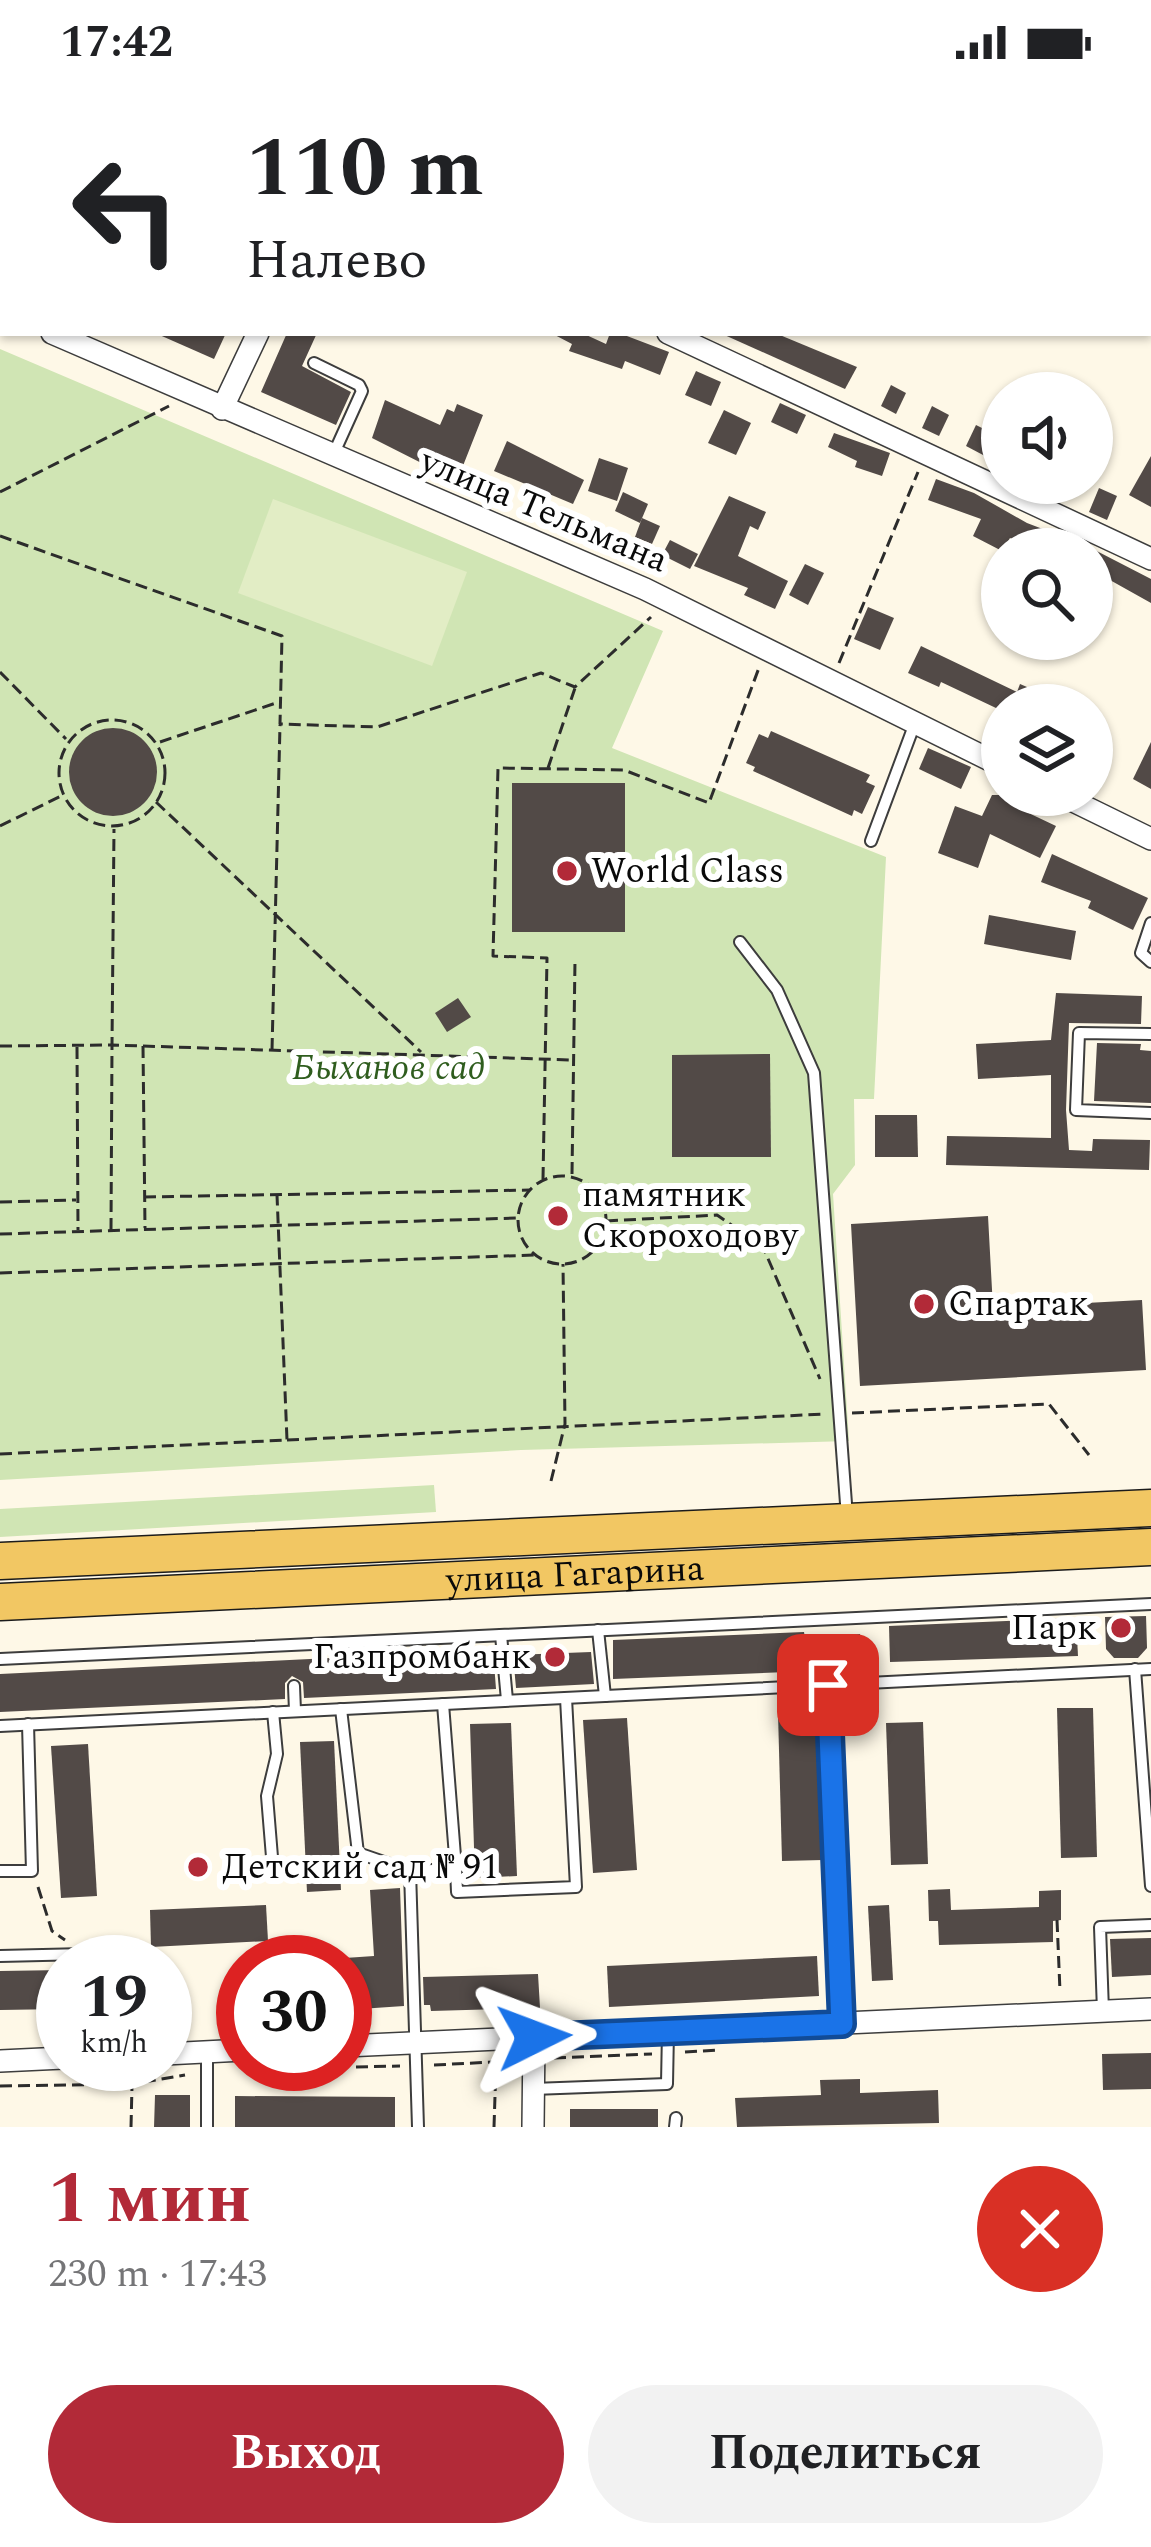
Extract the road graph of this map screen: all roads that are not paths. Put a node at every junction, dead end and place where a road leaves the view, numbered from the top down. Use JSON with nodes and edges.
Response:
{"nodes":[{"id":1,"x":61,"y":336,"type":"edge"},
{"id":2,"x":256,"y":336,"type":"edge"},
{"id":3,"x":674,"y":336,"type":"edge"},
{"id":4,"x":314,"y":363,"type":"dead end"},
{"id":5,"x":222,"y":410,"type":"junction"},
{"id":6,"x":332,"y":456,"type":"junction"},
{"id":7,"x":1151,"y":559,"type":"edge"},
{"id":8,"x":915,"y":723,"type":"junction"},
{"id":9,"x":981,"y":756,"type":"edge"},
{"id":10,"x":1104,"y":816,"type":"edge"},
{"id":11,"x":1151,"y":839,"type":"edge"},
{"id":12,"x":871,"y":842,"type":"dead end"},
{"id":13,"x":1151,"y":923,"type":"edge"},
{"id":14,"x":740,"y":942,"type":"dead end"},
{"id":15,"x":1151,"y":962,"type":"edge"},
{"id":16,"x":1151,"y":1034,"type":"edge"},
{"id":17,"x":1151,"y":1114,"type":"edge"},
{"id":18,"x":1151,"y":1508,"type":"edge"},
{"id":19,"x":847,"y":1520,"type":"junction"},
{"id":20,"x":316,"y":1546,"type":"junction"},
{"id":21,"x":1151,"y":1547,"type":"edge"},
{"id":22,"x":0,"y":1561,"type":"edge"},
{"id":23,"x":317,"y":1587,"type":"junction"},
{"id":24,"x":0,"y":1602,"type":"edge"},
{"id":25,"x":1151,"y":1604,"type":"edge"},
{"id":26,"x":598,"y":1630,"type":"junction"},
{"id":27,"x":501,"y":1635,"type":"junction"},
{"id":28,"x":292,"y":1645,"type":"junction"},
{"id":29,"x":83,"y":1655,"type":"junction"},
{"id":30,"x":0,"y":1659,"type":"edge"},
{"id":31,"x":292,"y":1660,"type":"dead end"},
{"id":32,"x":1136,"y":1669,"type":"junction"},
{"id":33,"x":1151,"y":1669,"type":"edge"},
{"id":34,"x":83,"y":1670,"type":"dead end"},
{"id":35,"x":828,"y":1685,"type":"junction"},
{"id":36,"x":294,"y":1686,"type":"dead end"},
{"id":37,"x":605,"y":1696,"type":"junction"},
{"id":38,"x":566,"y":1697,"type":"junction"},
{"id":39,"x":507,"y":1700,"type":"junction"},
{"id":40,"x":443,"y":1704,"type":"junction"},
{"id":41,"x":341,"y":1709,"type":"junction"},
{"id":42,"x":295,"y":1711,"type":"junction"},
{"id":43,"x":273,"y":1712,"type":"junction"},
{"id":44,"x":28,"y":1724,"type":"junction"},
{"id":45,"x":0,"y":1726,"type":"edge"},
{"id":46,"x":272,"y":1857,"type":"dead end"},
{"id":47,"x":456,"y":1869,"type":"junction"},
{"id":48,"x":0,"y":1871,"type":"edge"},
{"id":49,"x":410,"y":1871,"type":"junction"},
{"id":50,"x":1151,"y":1886,"type":"edge"},
{"id":51,"x":1151,"y":1924,"type":"edge"},
{"id":52,"x":36,"y":1955,"type":"edge"},
{"id":53,"x":0,"y":1956,"type":"edge"},
{"id":54,"x":1151,"y":2009,"type":"edge"},
{"id":55,"x":1103,"y":2011,"type":"junction"},
{"id":56,"x":842,"y":2024,"type":"junction"},
{"id":57,"x":669,"y":2042,"type":"junction"},
{"id":58,"x":534,"y":2048,"type":"junction"},
{"id":59,"x":372,"y":2049,"type":"edge"},
{"id":60,"x":418,"y":2054,"type":"junction"},
{"id":61,"x":192,"y":2058,"type":"edge"},
{"id":62,"x":216,"y":2058,"type":"edge"},
{"id":63,"x":36,"y":2059,"type":"edge"},
{"id":64,"x":0,"y":2061,"type":"edge"},
{"id":65,"x":207,"y":2061,"type":"junction"},
{"id":66,"x":533,"y":2089,"type":"junction"},
{"id":67,"x":207,"y":2127,"type":"edge"},
{"id":68,"x":418,"y":2127,"type":"edge"},
{"id":69,"x":533,"y":2127,"type":"edge"}],
"edges":[{"from":1,"to":5,"type":"street","name":"улица Тельмана"},
{"from":2,"to":5,"type":"street"},
{"from":3,"to":7,"type":"street"},
{"from":4,"to":6,"type":"lane"},
{"from":5,"to":6,"type":"street","name":"улица Тельмана"},
{"from":6,"to":8,"type":"street","name":"улица Тельмана"},
{"from":8,"to":9,"type":"street","name":"улица Тельмана"},
{"from":8,"to":12,"type":"lane"},
{"from":10,"to":11,"type":"street"},
{"from":13,"to":15,"type":"lane"},
{"from":14,"to":19,"type":"lane"},
{"from":16,"to":17,"type":"lane"},
{"from":18,"to":19,"type":"main road","name":"улица Гагарина"},
{"from":19,"to":20,"type":"main road","name":"улица Гагарина"},
{"from":20,"to":22,"type":"main road","name":"улица Гагарина"},
{"from":20,"to":23,"type":"main road"},
{"from":21,"to":23,"type":"main road","name":"улица Гагарина"},
{"from":23,"to":24,"type":"main road","name":"улица Гагарина"},
{"from":25,"to":26,"type":"lane"},
{"from":26,"to":27,"type":"lane"},
{"from":26,"to":37,"type":"lane"},
{"from":27,"to":28,"type":"lane"},
{"from":27,"to":39,"type":"lane"},
{"from":28,"to":29,"type":"lane"},
{"from":28,"to":31,"type":"lane"},
{"from":29,"to":30,"type":"lane"},
{"from":29,"to":34,"type":"lane"},
{"from":32,"to":33,"type":"lane"},
{"from":32,"to":35,"type":"lane"},
{"from":32,"to":50,"type":"lane"},
{"from":35,"to":37,"type":"lane"},
{"from":35,"to":56,"type":"lane"},
{"from":36,"to":42,"type":"lane"},
{"from":37,"to":38,"type":"lane"},
{"from":38,"to":39,"type":"lane"},
{"from":38,"to":47,"type":"lane"},
{"from":39,"to":40,"type":"lane"},
{"from":40,"to":41,"type":"lane"},
{"from":40,"to":47,"type":"lane"},
{"from":41,"to":42,"type":"lane"},
{"from":41,"to":49,"type":"lane"},
{"from":42,"to":43,"type":"lane"},
{"from":43,"to":44,"type":"lane"},
{"from":43,"to":46,"type":"lane"},
{"from":44,"to":45,"type":"lane"},
{"from":44,"to":48,"type":"lane"},
{"from":47,"to":49,"type":"lane"},
{"from":49,"to":60,"type":"lane"},
{"from":51,"to":55,"type":"lane"},
{"from":52,"to":53,"type":"lane"},
{"from":54,"to":55,"type":"street"},
{"from":55,"to":56,"type":"street"},
{"from":56,"to":57,"type":"street"},
{"from":57,"to":58,"type":"street"},
{"from":57,"to":66,"type":"lane"},
{"from":58,"to":60,"type":"street"},
{"from":58,"to":66,"type":"street"},
{"from":59,"to":60,"type":"street"},
{"from":60,"to":68,"type":"lane"},
{"from":61,"to":65,"type":"street"},
{"from":62,"to":65,"type":"street"},
{"from":63,"to":64,"type":"street"},
{"from":65,"to":67,"type":"lane"},
{"from":66,"to":69,"type":"street"}]}
